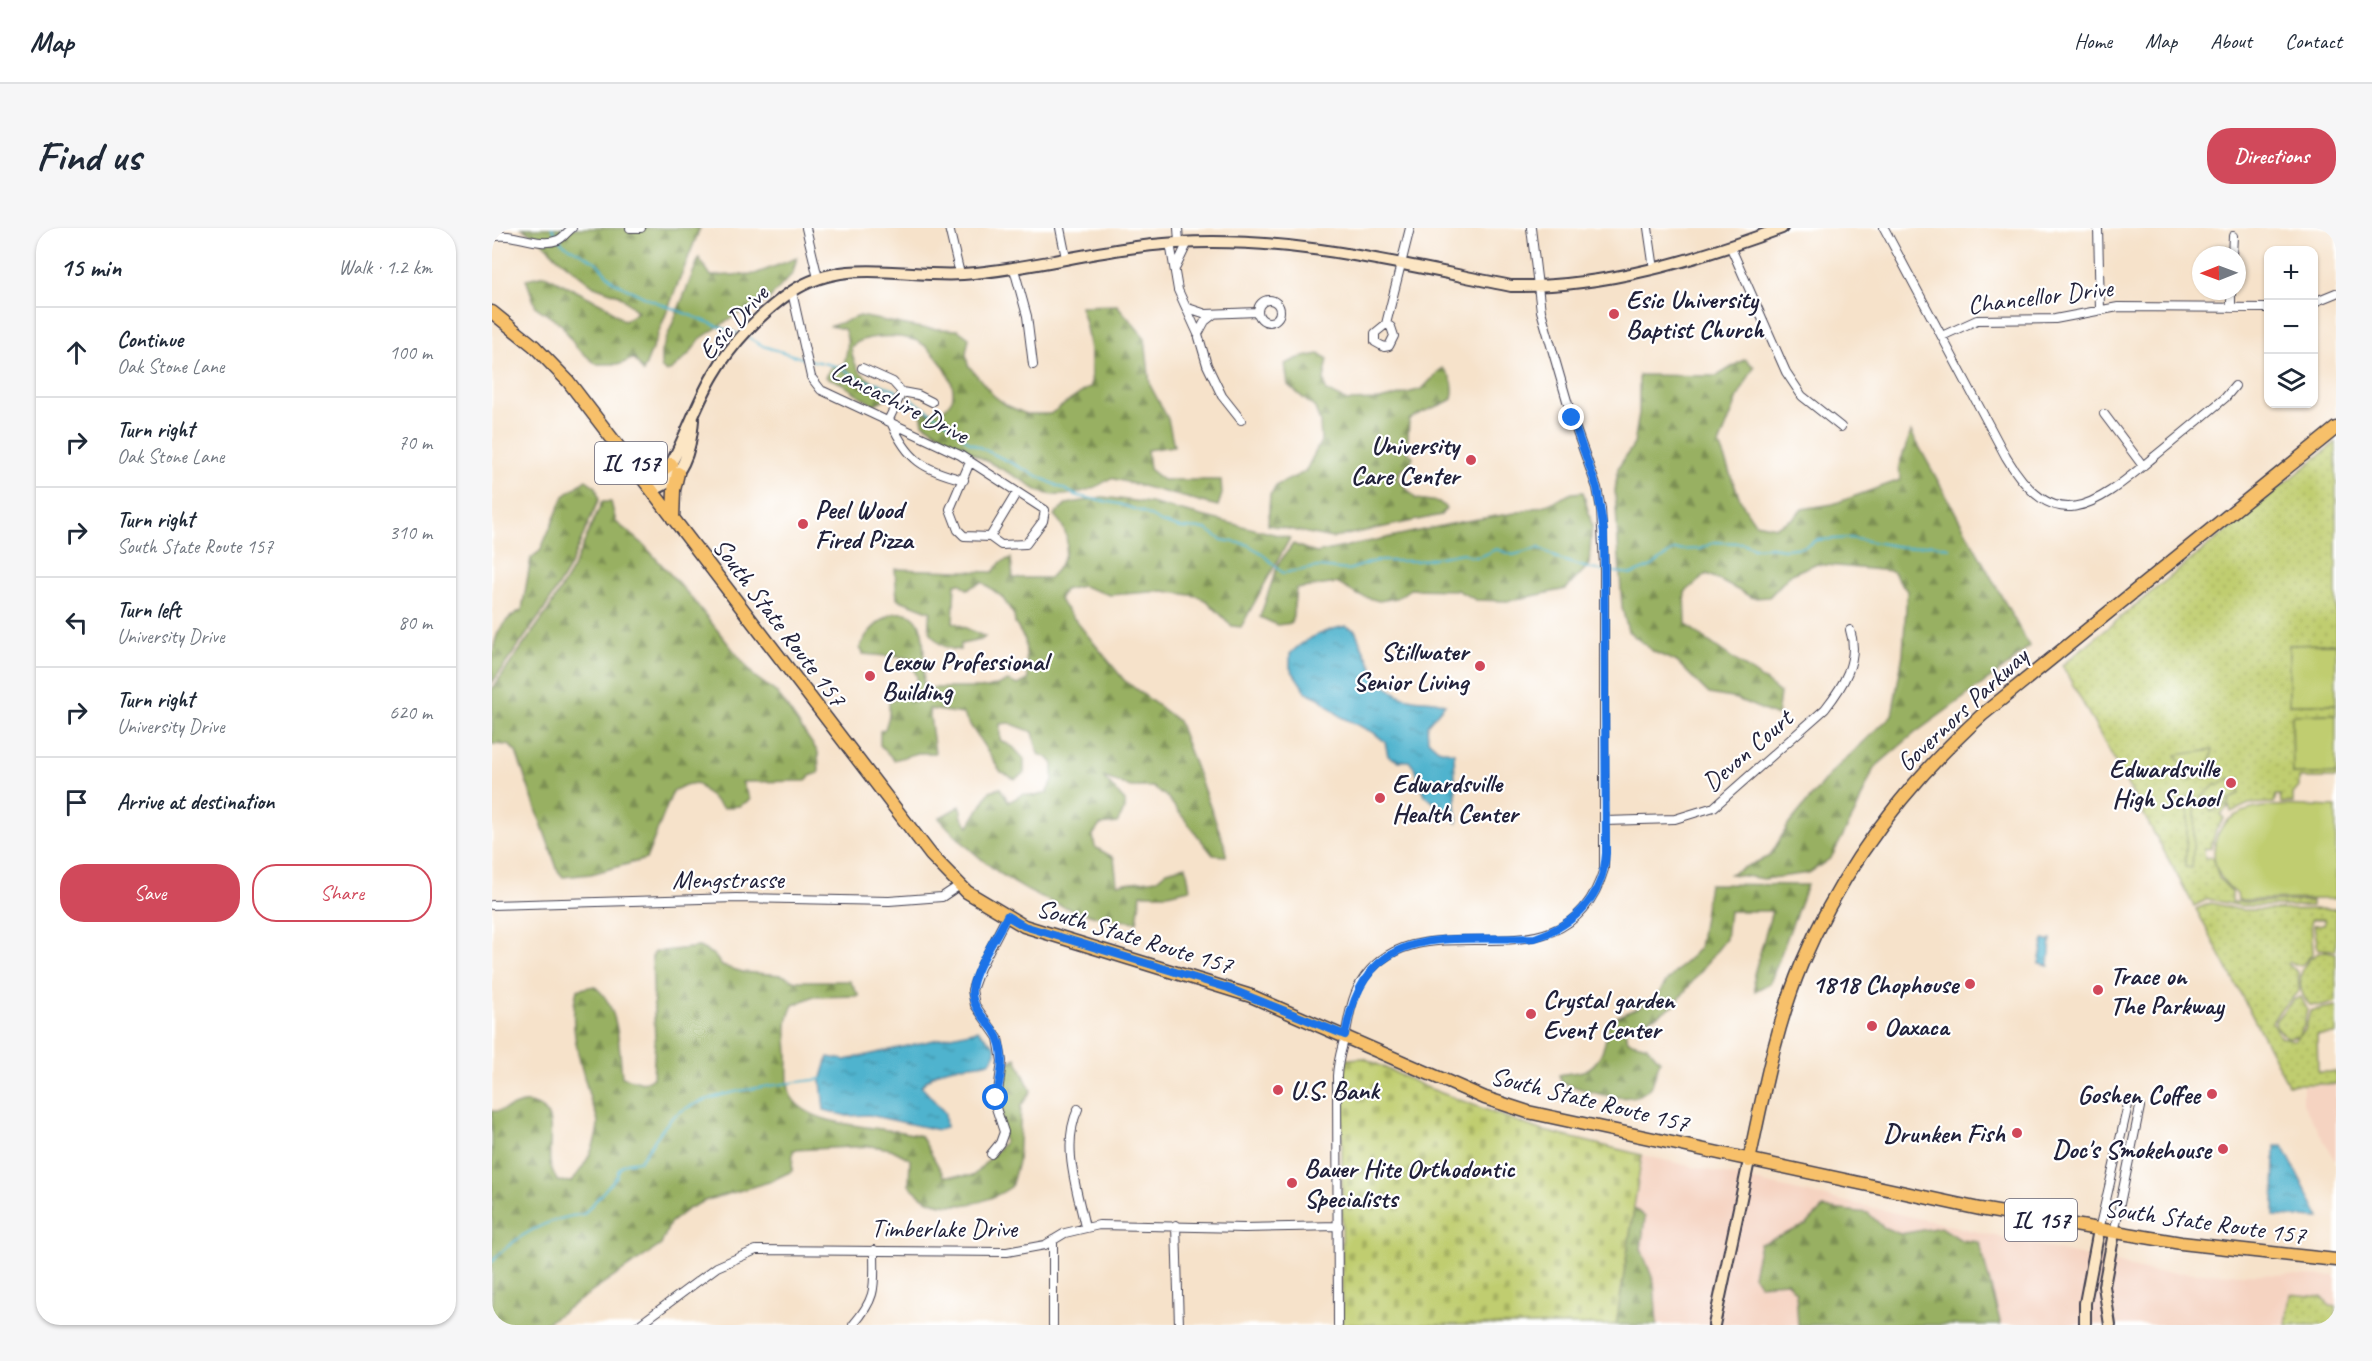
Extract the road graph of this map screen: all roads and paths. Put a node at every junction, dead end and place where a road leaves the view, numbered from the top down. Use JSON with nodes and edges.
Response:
{"nodes":[{"id":1,"x":573,"y":228,"type":"edge"},
{"id":2,"x":630,"y":228,"type":"edge"},
{"id":3,"x":641,"y":228,"type":"edge"},
{"id":4,"x":806,"y":228,"type":"edge"},
{"id":5,"x":950,"y":228,"type":"edge"},
{"id":6,"x":1060,"y":228,"type":"edge"},
{"id":7,"x":1178,"y":228,"type":"edge"},
{"id":8,"x":1410,"y":228,"type":"edge"},
{"id":9,"x":1531,"y":228,"type":"edge"},
{"id":10,"x":1648,"y":228,"type":"edge"},
{"id":11,"x":1782,"y":228,"type":"edge"},
{"id":12,"x":1884,"y":228,"type":"edge"},
{"id":13,"x":2098,"y":228,"type":"edge"},
{"id":14,"x":2233,"y":236,"type":"dead end"},
{"id":15,"x":492,"y":237,"type":"edge"},
{"id":16,"x":1179,"y":243,"type":"junction"},
{"id":17,"x":2232,"y":246,"type":"edge"},
{"id":18,"x":1731,"y":248,"type":"junction"},
{"id":19,"x":1066,"y":258,"type":"junction"},
{"id":20,"x":1401,"y":264,"type":"junction"},
{"id":21,"x":1176,"y":267,"type":"junction"},
{"id":22,"x":1014,"y":269,"type":"junction"},
{"id":23,"x":1654,"y":269,"type":"junction"},
{"id":24,"x":960,"y":274,"type":"junction"},
{"id":25,"x":818,"y":279,"type":"junction"},
{"id":26,"x":1537,"y":287,"type":"junction"},
{"id":27,"x":792,"y":292,"type":"junction"},
{"id":28,"x":2336,"y":293,"type":"edge"},
{"id":29,"x":2231,"y":300,"type":"edge"},
{"id":30,"x":2318,"y":300,"type":"edge"},
{"id":31,"x":1188,"y":308,"type":"junction"},
{"id":32,"x":2231,"y":308,"type":"junction"},
{"id":33,"x":2264,"y":308,"type":"edge"},
{"id":34,"x":2100,"y":309,"type":"junction"},
{"id":35,"x":1257,"y":312,"type":"dead end"},
{"id":36,"x":1214,"y":314,"type":"junction"},
{"id":37,"x":493,"y":315,"type":"edge"},
{"id":38,"x":1386,"y":324,"type":"dead end"},
{"id":39,"x":1198,"y":334,"type":"junction"},
{"id":40,"x":1942,"y":336,"type":"junction"},
{"id":41,"x":1033,"y":365,"type":"dead end"},
{"id":42,"x":862,"y":368,"type":"dead end"},
{"id":43,"x":2235,"y":386,"type":"dead end"},
{"id":44,"x":902,"y":392,"type":"junction"},
{"id":45,"x":932,"y":402,"type":"dead end"},
{"id":46,"x":2104,"y":414,"type":"dead end"},
{"id":47,"x":1241,"y":420,"type":"dead end"},
{"id":48,"x":890,"y":422,"type":"junction"},
{"id":49,"x":1841,"y":427,"type":"dead end"},
{"id":50,"x":2336,"y":429,"type":"edge"},
{"id":51,"x":970,"y":462,"type":"junction"},
{"id":52,"x":2143,"y":466,"type":"junction"},
{"id":53,"x":675,"y":469,"type":"junction"},
{"id":54,"x":637,"y":470,"type":"junction"},
{"id":55,"x":964,"y":480,"type":"junction"},
{"id":56,"x":652,"y":490,"type":"junction"},
{"id":57,"x":1017,"y":492,"type":"junction"},
{"id":58,"x":673,"y":519,"type":"junction"},
{"id":59,"x":990,"y":537,"type":"junction"},
{"id":60,"x":1850,"y":630,"type":"dead end"},
{"id":61,"x":1605,"y":821,"type":"junction"},
{"id":62,"x":960,"y":885,"type":"junction"},
{"id":63,"x":492,"y":905,"type":"edge"},
{"id":64,"x":1007,"y":916,"type":"junction"},
{"id":65,"x":1345,"y":1035,"type":"junction"},
{"id":66,"x":2128,"y":1105,"type":"dead end"},
{"id":67,"x":2140,"y":1107,"type":"dead end"},
{"id":68,"x":1078,"y":1109,"type":"dead end"},
{"id":69,"x":991,"y":1154,"type":"dead end"},
{"id":70,"x":1749,"y":1161,"type":"junction"},
{"id":71,"x":1176,"y":1225,"type":"junction"},
{"id":72,"x":1339,"y":1226,"type":"junction"},
{"id":73,"x":1085,"y":1227,"type":"junction"},
{"id":74,"x":2099,"y":1230,"type":"junction"},
{"id":75,"x":2114,"y":1233,"type":"junction"},
{"id":76,"x":1053,"y":1240,"type":"junction"},
{"id":77,"x":874,"y":1250,"type":"junction"},
{"id":78,"x":2336,"y":1260,"type":"edge"},
{"id":79,"x":639,"y":1325,"type":"edge"},
{"id":80,"x":853,"y":1325,"type":"edge"},
{"id":81,"x":1053,"y":1325,"type":"edge"},
{"id":82,"x":1179,"y":1325,"type":"edge"},
{"id":83,"x":1338,"y":1325,"type":"edge"},
{"id":84,"x":1714,"y":1325,"type":"edge"},
{"id":85,"x":2085,"y":1325,"type":"edge"},
{"id":86,"x":2110,"y":1325,"type":"edge"}],
"edges":[{"from":1,"to":15,"type":"street"},
{"from":2,"to":3,"type":"street"},
{"from":4,"to":25,"type":"street"},
{"from":5,"to":24,"type":"street"},
{"from":6,"to":19,"type":"street"},
{"from":7,"to":16,"type":"street"},
{"from":8,"to":20,"type":"street"},
{"from":9,"to":26,"type":"street"},
{"from":10,"to":23,"type":"street"},
{"from":11,"to":18,"type":"street","name":"Esic Drive"},
{"from":12,"to":40,"type":"street","name":"Chancellor Drive"},
{"from":13,"to":34,"type":"street"},
{"from":14,"to":17,"type":"street"},
{"from":16,"to":19,"type":"street","name":"Esic Drive"},
{"from":16,"to":20,"type":"street","name":"Esic Drive"},
{"from":16,"to":21,"type":"street"},
{"from":16,"to":21,"type":"street"},
{"from":18,"to":23,"type":"street","name":"Esic Drive"},
{"from":18,"to":49,"type":"street"},
{"from":19,"to":22,"type":"street","name":"Esic Drive"},
{"from":20,"to":26,"type":"street","name":"Esic Drive"},
{"from":20,"to":38,"type":"street"},
{"from":21,"to":31,"type":"street"},
{"from":22,"to":24,"type":"street","name":"Esic Drive"},
{"from":22,"to":41,"type":"street"},
{"from":23,"to":26,"type":"street","name":"Esic Drive"},
{"from":24,"to":25,"type":"street","name":"Esic Drive"},
{"from":25,"to":27,"type":"street","name":"Esic Drive"},
{"from":26,"to":61,"type":"street"},
{"from":27,"to":48,"type":"street","name":"Lancashire Drive"},
{"from":27,"to":53,"type":"street","name":"Esic Drive"},
{"from":28,"to":30,"type":"street"},
{"from":29,"to":32,"type":"street"},
{"from":31,"to":36,"type":"street"},
{"from":31,"to":39,"type":"street"},
{"from":32,"to":33,"type":"street","name":"Chancellor Drive"},
{"from":32,"to":34,"type":"street","name":"Chancellor Drive"},
{"from":34,"to":40,"type":"street","name":"Chancellor Drive"},
{"from":35,"to":36,"type":"street"},
{"from":36,"to":39,"type":"street"},
{"from":37,"to":54,"type":"main road","name":"South State Route 157","number":"IL 157"},
{"from":39,"to":47,"type":"street"},
{"from":40,"to":52,"type":"street"},
{"from":42,"to":44,"type":"street"},
{"from":43,"to":52,"type":"street"},
{"from":44,"to":45,"type":"street"},
{"from":44,"to":48,"type":"street"},
{"from":46,"to":52,"type":"street"},
{"from":48,"to":51,"type":"street","name":"Lancashire Drive"},
{"from":48,"to":55,"type":"street"},
{"from":50,"to":70,"type":"main road","name":"Governors Parkway"},
{"from":51,"to":55,"type":"street"},
{"from":51,"to":57,"type":"street","name":"Lancashire Drive"},
{"from":53,"to":54,"type":"main road"},
{"from":53,"to":56,"type":"street","name":"Esic Drive"},
{"from":53,"to":58,"type":"main road"},
{"from":54,"to":56,"type":"main road","name":"South State Route 157","number":"IL 157"},
{"from":55,"to":59,"type":"street"},
{"from":56,"to":58,"type":"main road","name":"South State Route 157","number":"IL 157"},
{"from":57,"to":59,"type":"street"},
{"from":57,"to":59,"type":"street","name":"Lancashire Drive"},
{"from":58,"to":62,"type":"main road","name":"South State Route 157","number":"IL 157"},
{"from":60,"to":61,"type":"street","name":"Devon Court"},
{"from":61,"to":65,"type":"street"},
{"from":62,"to":63,"type":"street","name":"Mengstrasse"},
{"from":62,"to":64,"type":"main road","name":"South State Route 157","number":"IL 157"},
{"from":64,"to":65,"type":"main road","name":"South State Route 157","number":"IL 157"},
{"from":64,"to":69,"type":"street"},
{"from":65,"to":70,"type":"main road","name":"South State Route 157","number":"IL 157"},
{"from":65,"to":72,"type":"street"},
{"from":66,"to":74,"type":"street"},
{"from":67,"to":75,"type":"street"},
{"from":68,"to":73,"type":"street"},
{"from":70,"to":74,"type":"main road","name":"South State Route 157","number":"IL 157"},
{"from":70,"to":84,"type":"street"},
{"from":71,"to":72,"type":"street","name":"Timberlake Drive"},
{"from":71,"to":73,"type":"street","name":"Timberlake Drive"},
{"from":71,"to":82,"type":"street"},
{"from":72,"to":83,"type":"street"},
{"from":73,"to":76,"type":"street","name":"Timberlake Drive"},
{"from":74,"to":75,"type":"main road","name":"South State Route 157","number":"IL 157"},
{"from":74,"to":85,"type":"street"},
{"from":75,"to":78,"type":"main road","name":"South State Route 157","number":"IL 157"},
{"from":75,"to":86,"type":"street"},
{"from":76,"to":77,"type":"street","name":"Timberlake Drive"},
{"from":76,"to":81,"type":"street"},
{"from":77,"to":79,"type":"street","name":"Timberlake Drive"},
{"from":77,"to":80,"type":"street"}]}
